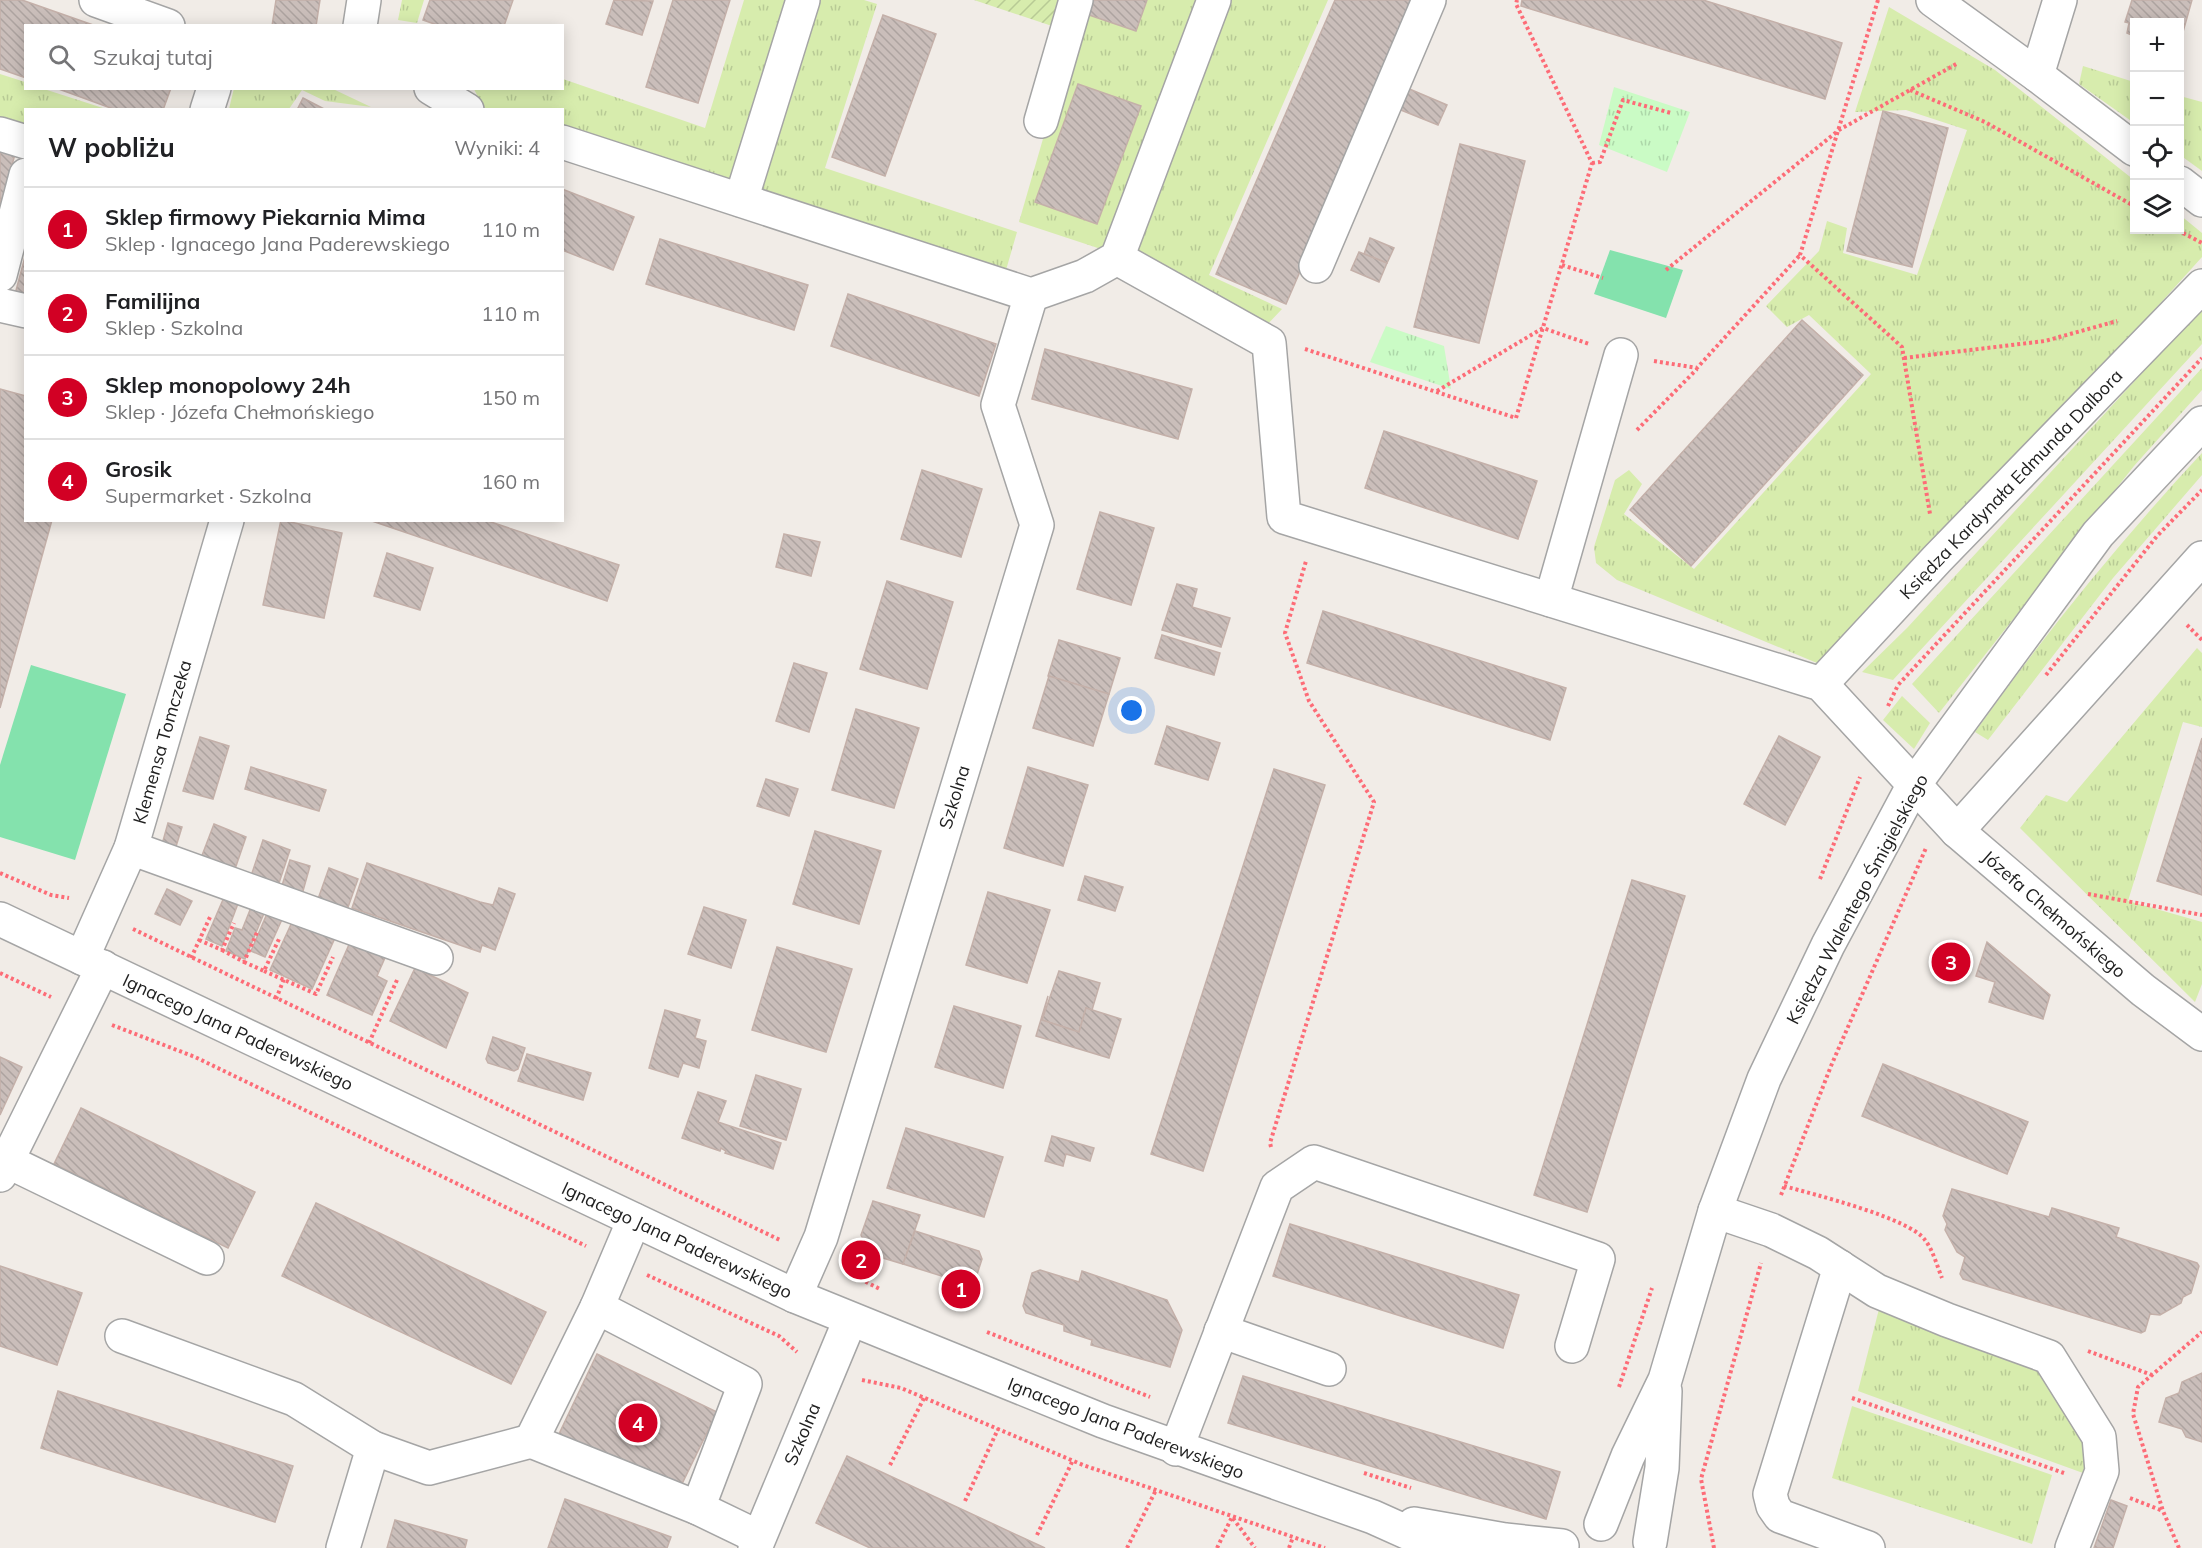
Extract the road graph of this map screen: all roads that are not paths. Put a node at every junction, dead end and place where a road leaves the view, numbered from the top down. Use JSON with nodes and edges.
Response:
{"nodes":[{"id":1,"x":96,"y":0,"type":"edge"},
{"id":2,"x":364,"y":0,"type":"edge"},
{"id":3,"x":803,"y":0,"type":"edge"},
{"id":4,"x":1076,"y":0,"type":"edge"},
{"id":5,"x":1214,"y":0,"type":"edge"},
{"id":6,"x":1429,"y":0,"type":"edge"},
{"id":7,"x":1933,"y":0,"type":"edge"},
{"id":8,"x":2060,"y":0,"type":"edge"},
{"id":9,"x":162,"y":24,"type":"edge"},
{"id":10,"x":360,"y":24,"type":"edge"},
{"id":11,"x":2037,"y":75,"type":"junction"},
{"id":12,"x":213,"y":90,"type":"edge"},
{"id":13,"x":434,"y":90,"type":"edge"},
{"id":14,"x":208,"y":108,"type":"edge"},
{"id":15,"x":464,"y":108,"type":"edge"},
{"id":16,"x":1041,"y":122,"type":"dead end"},
{"id":17,"x":0,"y":134,"type":"edge"},
{"id":18,"x":24,"y":141,"type":"edge"},
{"id":19,"x":564,"y":143,"type":"edge"},
{"id":20,"x":2130,"y":146,"type":"edge"},
{"id":21,"x":24,"y":183,"type":"edge"},
{"id":22,"x":2184,"y":186,"type":"edge"},
{"id":23,"x":741,"y":200,"type":"junction"},
{"id":24,"x":2202,"y":200,"type":"edge"},
{"id":25,"x":1117,"y":258,"type":"junction"},
{"id":26,"x":1316,"y":266,"type":"dead end"},
{"id":27,"x":0,"y":275,"type":"edge"},
{"id":28,"x":2202,"y":286,"type":"edge"},
{"id":29,"x":1031,"y":295,"type":"junction"},
{"id":30,"x":0,"y":305,"type":"edge"},
{"id":31,"x":24,"y":311,"type":"edge"},
{"id":32,"x":1621,"y":355,"type":"road end"},
{"id":33,"x":2202,"y":423,"type":"edge"},
{"id":34,"x":226,"y":522,"type":"edge"},
{"id":35,"x":2202,"y":558,"type":"edge"},
{"id":36,"x":1551,"y":600,"type":"junction"},
{"id":37,"x":1821,"y":684,"type":"junction"},
{"id":38,"x":1913,"y":786,"type":"junction"},
{"id":39,"x":1949,"y":822,"type":"junction"},
{"id":40,"x":131,"y":848,"type":"junction"},
{"id":41,"x":0,"y":919,"type":"edge"},
{"id":42,"x":424,"y":954,"type":"road end"},
{"id":43,"x":93,"y":963,"type":"junction"},
{"id":44,"x":2202,"y":1034,"type":"edge"},
{"id":45,"x":3,"y":1168,"type":"edge"},
{"id":46,"x":1715,"y":1211,"type":"junction"},
{"id":47,"x":634,"y":1220,"type":"junction"},
{"id":48,"x":207,"y":1258,"type":"dead end"},
{"id":49,"x":1840,"y":1267,"type":"junction"},
{"id":50,"x":795,"y":1296,"type":"junction"},
{"id":51,"x":597,"y":1307,"type":"junction"},
{"id":52,"x":850,"y":1320,"type":"junction"},
{"id":53,"x":1221,"y":1331,"type":"junction"},
{"id":54,"x":122,"y":1336,"type":"dead end"},
{"id":55,"x":1572,"y":1346,"type":"dead end"},
{"id":56,"x":1329,"y":1370,"type":"dead end"},
{"id":57,"x":1665,"y":1380,"type":"junction"},
{"id":58,"x":531,"y":1441,"type":"junction"},
{"id":59,"x":373,"y":1448,"type":"junction"},
{"id":60,"x":1176,"y":1449,"type":"junction"},
{"id":61,"x":698,"y":1508,"type":"junction"},
{"id":62,"x":1373,"y":1517,"type":"junction"},
{"id":63,"x":1601,"y":1524,"type":"junction"},
{"id":64,"x":756,"y":1543,"type":"edge"},
{"id":65,"x":1652,"y":1545,"type":"edge"},
{"id":66,"x":1562,"y":1547,"type":"edge"},
{"id":67,"x":343,"y":1548,"type":"edge"},
{"id":68,"x":1442,"y":1548,"type":"edge"},
{"id":69,"x":1868,"y":1548,"type":"edge"},
{"id":70,"x":2072,"y":1548,"type":"edge"}],
"edges":[{"from":1,"to":9,"type":"street"},
{"from":2,"to":10,"type":"street"},
{"from":3,"to":23,"type":"street"},
{"from":4,"to":16,"type":"street"},
{"from":5,"to":25,"type":"street"},
{"from":6,"to":26,"type":"street"},
{"from":7,"to":11,"type":"street"},
{"from":8,"to":11,"type":"street"},
{"from":11,"to":20,"type":"street"},
{"from":12,"to":14,"type":"street"},
{"from":13,"to":15,"type":"street"},
{"from":17,"to":18,"type":"street"},
{"from":19,"to":23,"type":"street"},
{"from":21,"to":27,"type":"street"},
{"from":22,"to":24,"type":"street"},
{"from":23,"to":29,"type":"street"},
{"from":25,"to":29,"type":"street"},
{"from":25,"to":36,"type":"street"},
{"from":28,"to":37,"type":"street","name":"Księdza Kardynała Edmunda Dalbora"},
{"from":29,"to":50,"type":"street","name":"Szkolna"},
{"from":30,"to":31,"type":"street"},
{"from":32,"to":36,"type":"street"},
{"from":33,"to":38,"type":"street","name":"Księdza Walentego Śmigielskiego"},
{"from":34,"to":40,"type":"street","name":"Klemensa Tomczeka"},
{"from":35,"to":39,"type":"street"},
{"from":36,"to":37,"type":"street"},
{"from":37,"to":38,"type":"street","name":"Józefa Chełmońskiego"},
{"from":38,"to":39,"type":"street","name":"Józefa Chełmońskiego"},
{"from":38,"to":46,"type":"street","name":"Księdza Walentego Śmigielskiego"},
{"from":39,"to":44,"type":"street","name":"Józefa Chełmońskiego"},
{"from":40,"to":42,"type":"street"},
{"from":40,"to":43,"type":"street","name":"Klemensa Tomczeka"},
{"from":41,"to":43,"type":"street","name":"Ignacego Jana Paderewskiego"},
{"from":43,"to":45,"type":"street","name":"Klemensa Tomczeka"},
{"from":43,"to":47,"type":"street","name":"Ignacego Jana Paderewskiego"},
{"from":45,"to":48,"type":"street"},
{"from":46,"to":49,"type":"street"},
{"from":46,"to":57,"type":"street","name":"Księdza Walentego Śmigielskiego"},
{"from":47,"to":50,"type":"street","name":"Ignacego Jana Paderewskiego"},
{"from":47,"to":51,"type":"street"},
{"from":49,"to":69,"type":"street"},
{"from":49,"to":70,"type":"street"},
{"from":50,"to":52,"type":"street","name":"Ignacego Jana Paderewskiego"},
{"from":51,"to":58,"type":"street"},
{"from":51,"to":61,"type":"street"},
{"from":52,"to":60,"type":"street","name":"Ignacego Jana Paderewskiego"},
{"from":52,"to":64,"type":"street","name":"Szkolna"},
{"from":53,"to":55,"type":"street"},
{"from":53,"to":56,"type":"street"},
{"from":53,"to":60,"type":"street"},
{"from":54,"to":59,"type":"street"},
{"from":57,"to":63,"type":"street","name":"Księdza Walentego Śmigielskiego"},
{"from":57,"to":65,"type":"street","name":"Księdza Walentego Śmigielskiego"},
{"from":58,"to":59,"type":"street"},
{"from":58,"to":61,"type":"street"},
{"from":59,"to":67,"type":"street"},
{"from":60,"to":62,"type":"street","name":"Ignacego Jana Paderewskiego"},
{"from":61,"to":64,"type":"street"},
{"from":62,"to":66,"type":"street"},
{"from":62,"to":68,"type":"street"},
{"from":63,"to":65,"type":"street"},
{"from":63,"to":66,"type":"street"}]}
